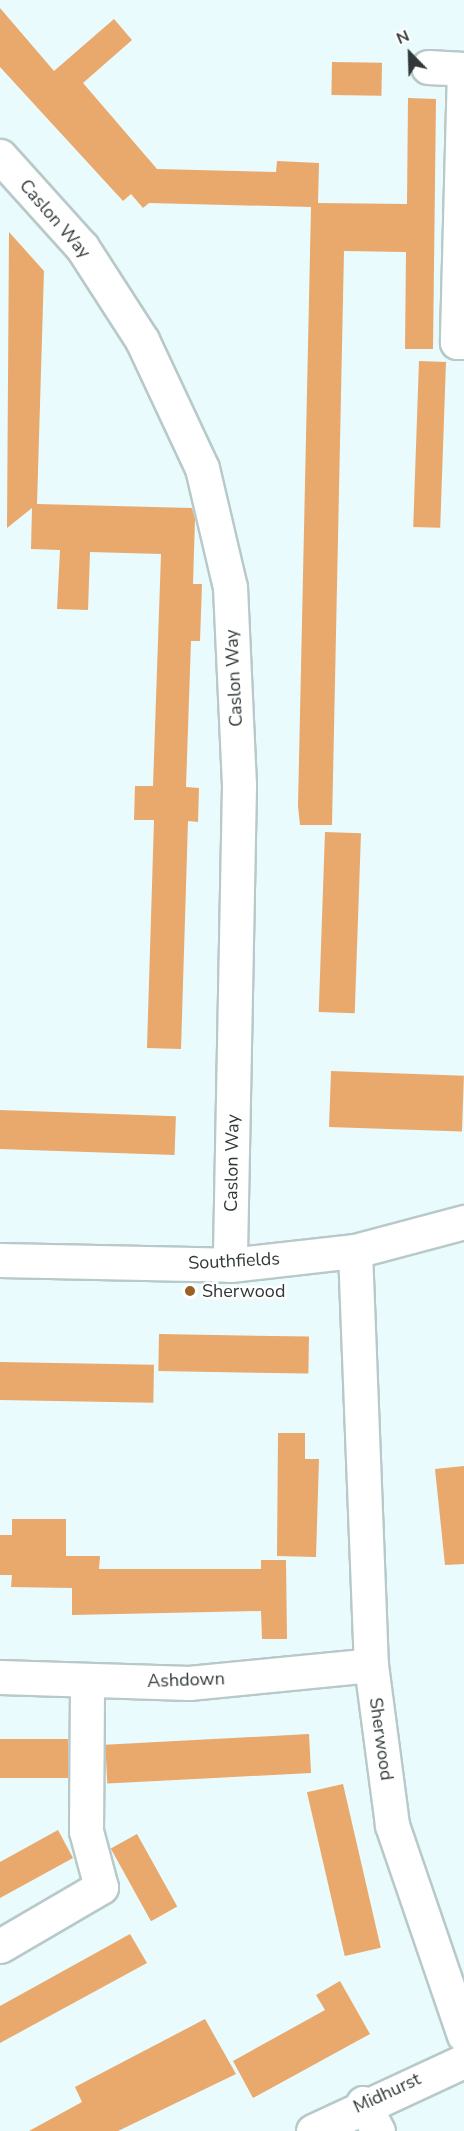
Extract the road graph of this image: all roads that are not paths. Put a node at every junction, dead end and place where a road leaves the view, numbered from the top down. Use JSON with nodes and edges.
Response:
{"nodes":[{"id":1,"x":428,"y":67,"type":"dead end"},
{"id":2,"x":0,"y":156,"type":"edge"},
{"id":3,"x":464,"y":342,"type":"edge"},
{"id":4,"x":464,"y":1222,"type":"edge"},
{"id":5,"x":355,"y":1251,"type":"junction"},
{"id":6,"x":0,"y":1260,"type":"edge"},
{"id":7,"x":230,"y":1264,"type":"junction"},
{"id":8,"x":371,"y":1665,"type":"junction"},
{"id":9,"x":0,"y":1677,"type":"edge"},
{"id":10,"x":87,"y":1681,"type":"junction"},
{"id":11,"x":0,"y":1946,"type":"edge"},
{"id":12,"x":464,"y":2036,"type":"edge"},
{"id":13,"x":464,"y":2061,"type":"edge"},
{"id":14,"x":370,"y":2117,"type":"edge"},
{"id":15,"x":313,"y":2131,"type":"edge"}],
"edges":[{"from":1,"to":3,"type":"street"},
{"from":2,"to":7,"type":"street","name":"Caslon Way"},
{"from":4,"to":5,"type":"street","name":"Southfields"},
{"from":5,"to":7,"type":"street","name":"Southfields"},
{"from":5,"to":8,"type":"street","name":"Sherwood"},
{"from":6,"to":7,"type":"street","name":"Southfields"},
{"from":8,"to":10,"type":"street","name":"Ashdown"},
{"from":8,"to":12,"type":"street","name":"Sherwood"},
{"from":9,"to":10,"type":"street","name":"Ashdown"},
{"from":10,"to":11,"type":"street"},
{"from":13,"to":14,"type":"street","name":"Midhurst"},
{"from":14,"to":15,"type":"street","name":"Midhurst"}]}
